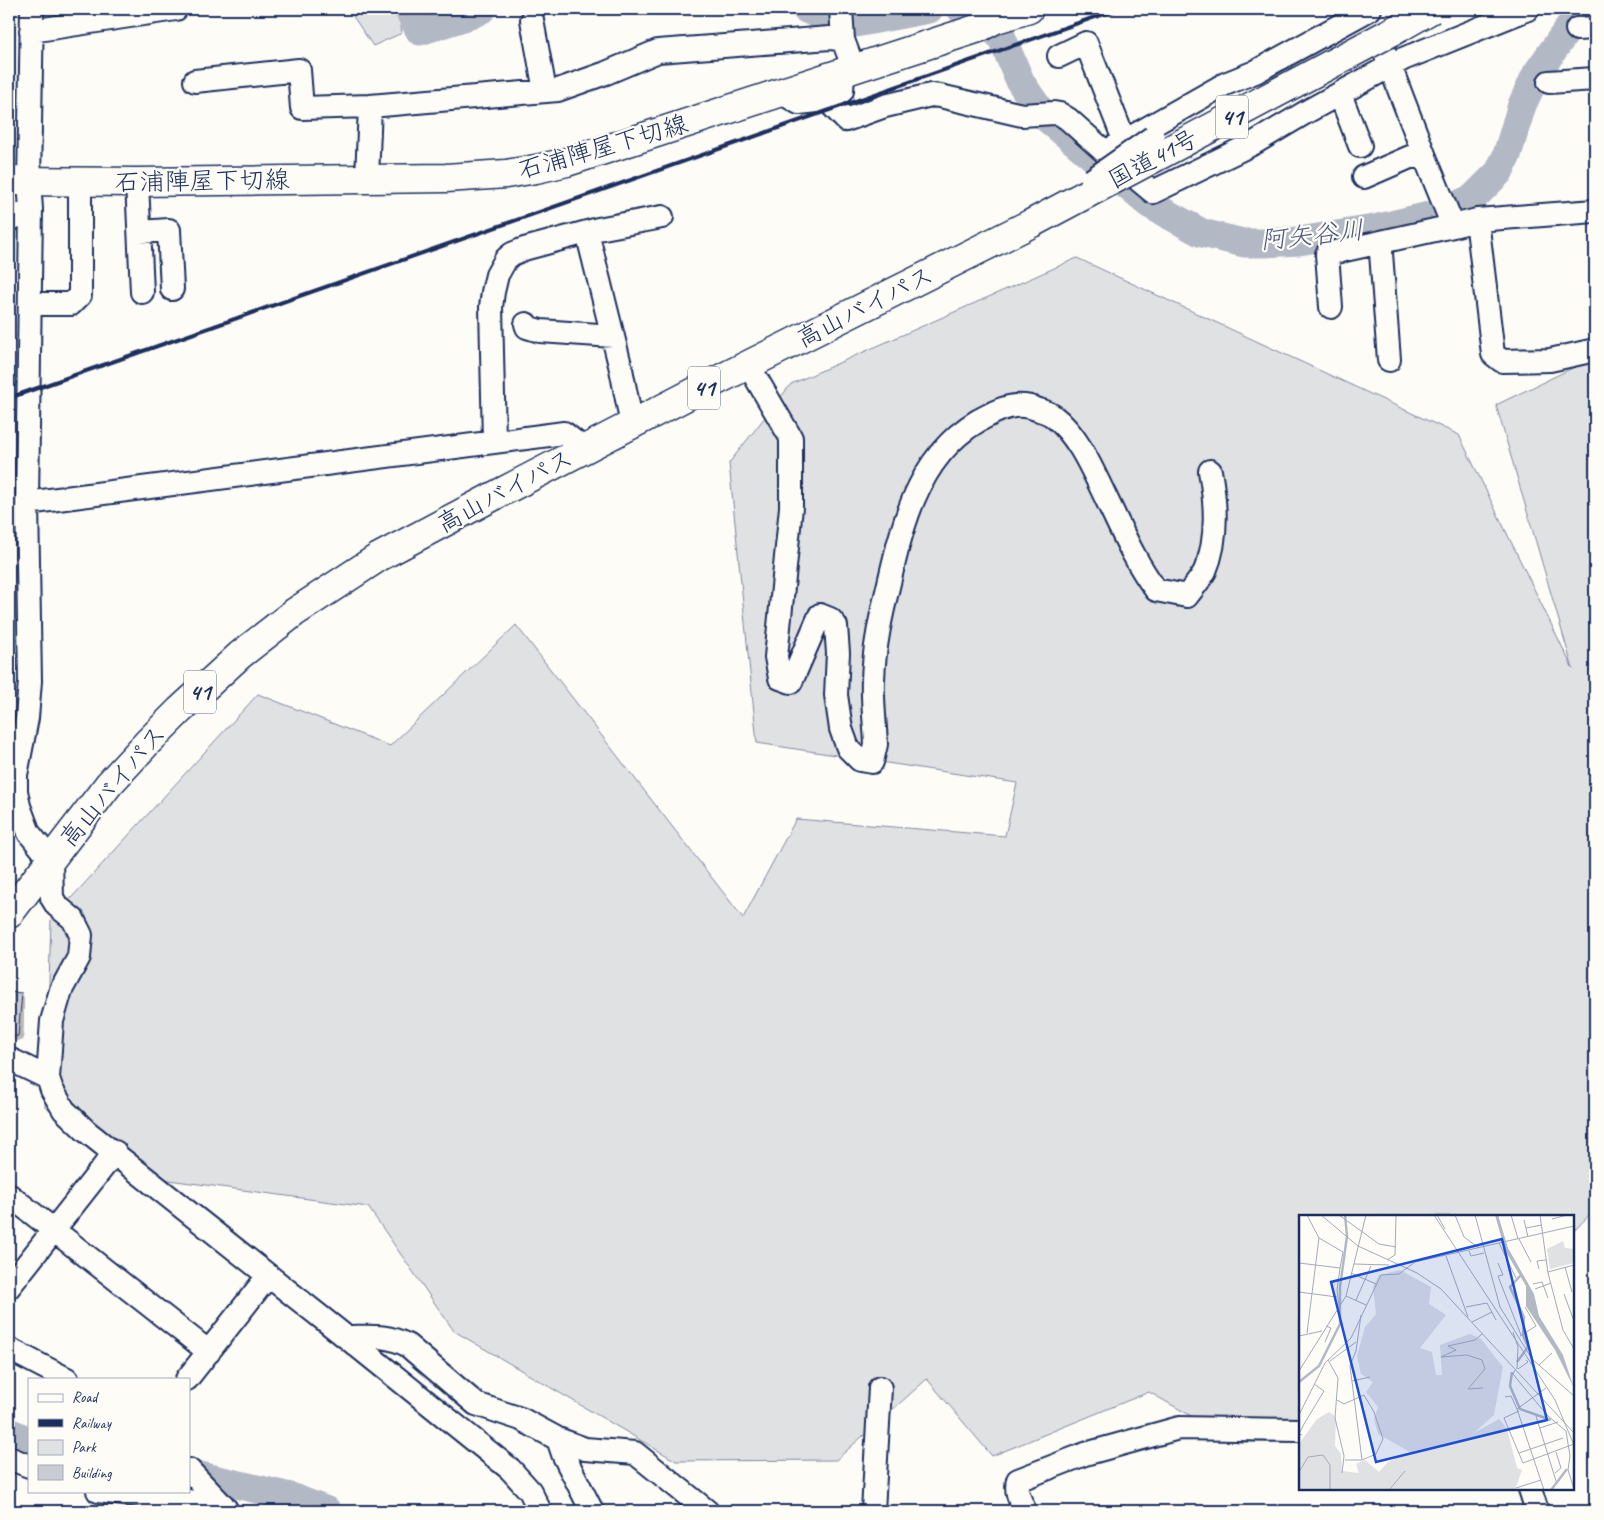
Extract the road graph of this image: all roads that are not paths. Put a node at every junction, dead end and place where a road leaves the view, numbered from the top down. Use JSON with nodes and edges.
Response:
{"nodes":[{"id":1,"x":176,"y":9,"type":"edge"},
{"id":2,"x":1029,"y":9,"type":"edge"},
{"id":3,"x":1432,"y":9,"type":"edge"},
{"id":4,"x":1528,"y":9,"type":"edge"},
{"id":5,"x":1366,"y":10,"type":"edge"},
{"id":6,"x":532,"y":20,"type":"dead end"},
{"id":7,"x":31,"y":22,"type":"edge"},
{"id":8,"x":842,"y":24,"type":"edge"},
{"id":9,"x":1059,"y":56,"type":"dead end"},
{"id":10,"x":1391,"y":66,"type":"junction"},
{"id":11,"x":849,"y":71,"type":"junction"},
{"id":12,"x":1255,"y":72,"type":"junction"},
{"id":13,"x":1595,"y":80,"type":"edge"},
{"id":14,"x":196,"y":81,"type":"dead end"},
{"id":15,"x":1549,"y":82,"type":"dead end"},
{"id":16,"x":545,"y":91,"type":"junction"},
{"id":17,"x":782,"y":93,"type":"junction"},
{"id":18,"x":1340,"y":94,"type":"junction"},
{"id":19,"x":827,"y":100,"type":"junction"},
{"id":20,"x":370,"y":106,"type":"junction"},
{"id":21,"x":1308,"y":111,"type":"junction"},
{"id":22,"x":1124,"y":140,"type":"junction"},
{"id":23,"x":1360,"y":146,"type":"dead end"},
{"id":24,"x":1105,"y":152,"type":"junction"},
{"id":25,"x":1424,"y":157,"type":"junction"},
{"id":26,"x":1167,"y":169,"type":"joint"},
{"id":27,"x":1364,"y":177,"type":"dead end"},
{"id":28,"x":367,"y":178,"type":"junction"},
{"id":29,"x":19,"y":181,"type":"edge"},
{"id":30,"x":80,"y":182,"type":"junction"},
{"id":31,"x":137,"y":182,"type":"junction"},
{"id":32,"x":31,"y":209,"type":"junction"},
{"id":33,"x":1595,"y":211,"type":"edge"},
{"id":34,"x":1449,"y":216,"type":"junction"},
{"id":35,"x":662,"y":217,"type":"dead end"},
{"id":36,"x":9,"y":220,"type":"edge"},
{"id":37,"x":1477,"y":220,"type":"junction"},
{"id":38,"x":1032,"y":223,"type":"junction"},
{"id":39,"x":140,"y":232,"type":"junction"},
{"id":40,"x":587,"y":232,"type":"junction"},
{"id":41,"x":1382,"y":242,"type":"junction"},
{"id":42,"x":172,"y":289,"type":"dead end"},
{"id":43,"x":142,"y":292,"type":"dead end"},
{"id":44,"x":30,"y":304,"type":"junction"},
{"id":45,"x":1331,"y":308,"type":"dead end"},
{"id":46,"x":526,"y":324,"type":"dead end"},
{"id":47,"x":613,"y":336,"type":"junction"},
{"id":48,"x":1595,"y":350,"type":"edge"},
{"id":49,"x":1389,"y":360,"type":"dead end"},
{"id":50,"x":749,"y":366,"type":"junction"},
{"id":51,"x":632,"y":425,"type":"junction"},
{"id":52,"x":494,"y":442,"type":"junction"},
{"id":53,"x":584,"y":450,"type":"junction"},
{"id":54,"x":1210,"y":471,"type":"dead end"},
{"id":55,"x":27,"y":503,"type":"junction"},
{"id":56,"x":51,"y":860,"type":"junction"},
{"id":57,"x":9,"y":914,"type":"edge"},
{"id":58,"x":9,"y":923,"type":"edge"},
{"id":59,"x":9,"y":1059,"type":"edge"},
{"id":60,"x":48,"y":1078,"type":"junction"},
{"id":61,"x":114,"y":1152,"type":"junction"},
{"id":62,"x":9,"y":1195,"type":"edge"},
{"id":63,"x":53,"y":1230,"type":"junction"},
{"id":64,"x":268,"y":1276,"type":"junction"},
{"id":65,"x":9,"y":1286,"type":"edge"},
{"id":66,"x":346,"y":1337,"type":"junction"},
{"id":67,"x":9,"y":1349,"type":"edge"},
{"id":68,"x":209,"y":1352,"type":"junction"},
{"id":69,"x":64,"y":1378,"type":"edge"},
{"id":70,"x":188,"y":1378,"type":"edge"},
{"id":71,"x":880,"y":1388,"type":"dead end"},
{"id":72,"x":1299,"y":1430,"type":"edge"},
{"id":73,"x":558,"y":1439,"type":"junction"},
{"id":74,"x":9,"y":1458,"type":"edge"},
{"id":75,"x":28,"y":1466,"type":"edge"},
{"id":76,"x":190,"y":1471,"type":"edge"},
{"id":77,"x":1530,"y":1490,"type":"edge"},
{"id":78,"x":101,"y":1492,"type":"edge"},
{"id":79,"x":220,"y":1503,"type":"edge"},
{"id":80,"x":136,"y":1504,"type":"edge"},
{"id":81,"x":540,"y":1511,"type":"edge"},
{"id":82,"x":592,"y":1511,"type":"edge"},
{"id":83,"x":708,"y":1511,"type":"edge"},
{"id":84,"x":873,"y":1511,"type":"edge"},
{"id":85,"x":1025,"y":1511,"type":"edge"},
{"id":86,"x":1537,"y":1511,"type":"edge"}],
"edges":[{"from":1,"to":7,"type":"street"},
{"from":2,"to":11,"type":"main road","name":"石浦陣屋下切線"},
{"from":3,"to":38,"type":"main road","name":"国道41号","number":"41","bridge":true},
{"from":4,"to":10,"type":"street"},
{"from":5,"to":10,"type":"street"},
{"from":5,"to":12,"type":"street"},
{"from":6,"to":16,"type":"street"},
{"from":7,"to":29,"type":"street"},
{"from":8,"to":11,"type":"street"},
{"from":8,"to":16,"type":"street"},
{"from":9,"to":22,"type":"street"},
{"from":10,"to":18,"type":"street"},
{"from":10,"to":25,"type":"street"},
{"from":11,"to":17,"type":"main road","name":"石浦陣屋下切線"},
{"from":11,"to":19,"type":"street"},
{"from":12,"to":22,"type":"street"},
{"from":12,"to":38,"type":"street","bridge":true},
{"from":13,"to":15,"type":"street"},
{"from":14,"to":20,"type":"street"},
{"from":16,"to":20,"type":"street"},
{"from":17,"to":19,"type":"street"},
{"from":17,"to":28,"type":"main road","name":"石浦陣屋下切線"},
{"from":18,"to":21,"type":"street"},
{"from":18,"to":23,"type":"street"},
{"from":19,"to":24,"type":"street"},
{"from":20,"to":28,"type":"street"},
{"from":21,"to":24,"type":"street"},
{"from":21,"to":26,"type":"street"},
{"from":22,"to":24,"type":"street"},
{"from":25,"to":27,"type":"street"},
{"from":25,"to":34,"type":"street"},
{"from":26,"to":38,"type":"main road","bridge":true},
{"from":28,"to":31,"type":"main road","name":"石浦陣屋下切線"},
{"from":29,"to":30,"type":"main road","name":"石浦陣屋下切線"},
{"from":29,"to":32,"type":"street"},
{"from":30,"to":31,"type":"main road","name":"石浦陣屋下切線"},
{"from":30,"to":44,"type":"street"},
{"from":31,"to":39,"type":"street"},
{"from":32,"to":36,"type":"street"},
{"from":32,"to":44,"type":"street"},
{"from":33,"to":37,"type":"street"},
{"from":34,"to":37,"type":"street"},
{"from":34,"to":41,"type":"street"},
{"from":35,"to":40,"type":"street"},
{"from":37,"to":48,"type":"street"},
{"from":38,"to":50,"type":"main road","name":"高山バイパス","number":"41"},
{"from":39,"to":42,"type":"street"},
{"from":39,"to":43,"type":"street"},
{"from":40,"to":47,"type":"street"},
{"from":40,"to":52,"type":"street"},
{"from":41,"to":45,"type":"street"},
{"from":41,"to":49,"type":"street"},
{"from":44,"to":55,"type":"street"},
{"from":46,"to":47,"type":"street"},
{"from":47,"to":51,"type":"street"},
{"from":50,"to":51,"type":"main road","name":"高山バイパス","number":"41"},
{"from":50,"to":54,"type":"street"},
{"from":51,"to":53,"type":"main road","name":"高山バイパス","number":"41"},
{"from":52,"to":53,"type":"street"},
{"from":52,"to":55,"type":"street"},
{"from":53,"to":56,"type":"main road","name":"高山バイパス","number":"41"},
{"from":55,"to":56,"type":"street"},
{"from":56,"to":57,"type":"main road","name":"高山バイパス","number":"41"},
{"from":56,"to":58,"type":"main road","name":"高山バイパス","number":"41"},
{"from":56,"to":60,"type":"street"},
{"from":59,"to":60,"type":"street"},
{"from":60,"to":61,"type":"street"},
{"from":61,"to":63,"type":"street"},
{"from":61,"to":64,"type":"street"},
{"from":62,"to":63,"type":"street"},
{"from":63,"to":65,"type":"street"},
{"from":63,"to":68,"type":"street"},
{"from":64,"to":66,"type":"street"},
{"from":64,"to":68,"type":"street"},
{"from":66,"to":73,"type":"street"},
{"from":66,"to":81,"type":"street"},
{"from":67,"to":69,"type":"street"},
{"from":68,"to":70,"type":"street"},
{"from":71,"to":84,"type":"street"},
{"from":72,"to":85,"type":"street"},
{"from":73,"to":82,"type":"street"},
{"from":73,"to":83,"type":"street"},
{"from":74,"to":75,"type":"street"},
{"from":76,"to":79,"type":"street"},
{"from":77,"to":86,"type":"street"},
{"from":78,"to":80,"type":"street"},
{"from":79,"to":80,"type":"street"}]}
